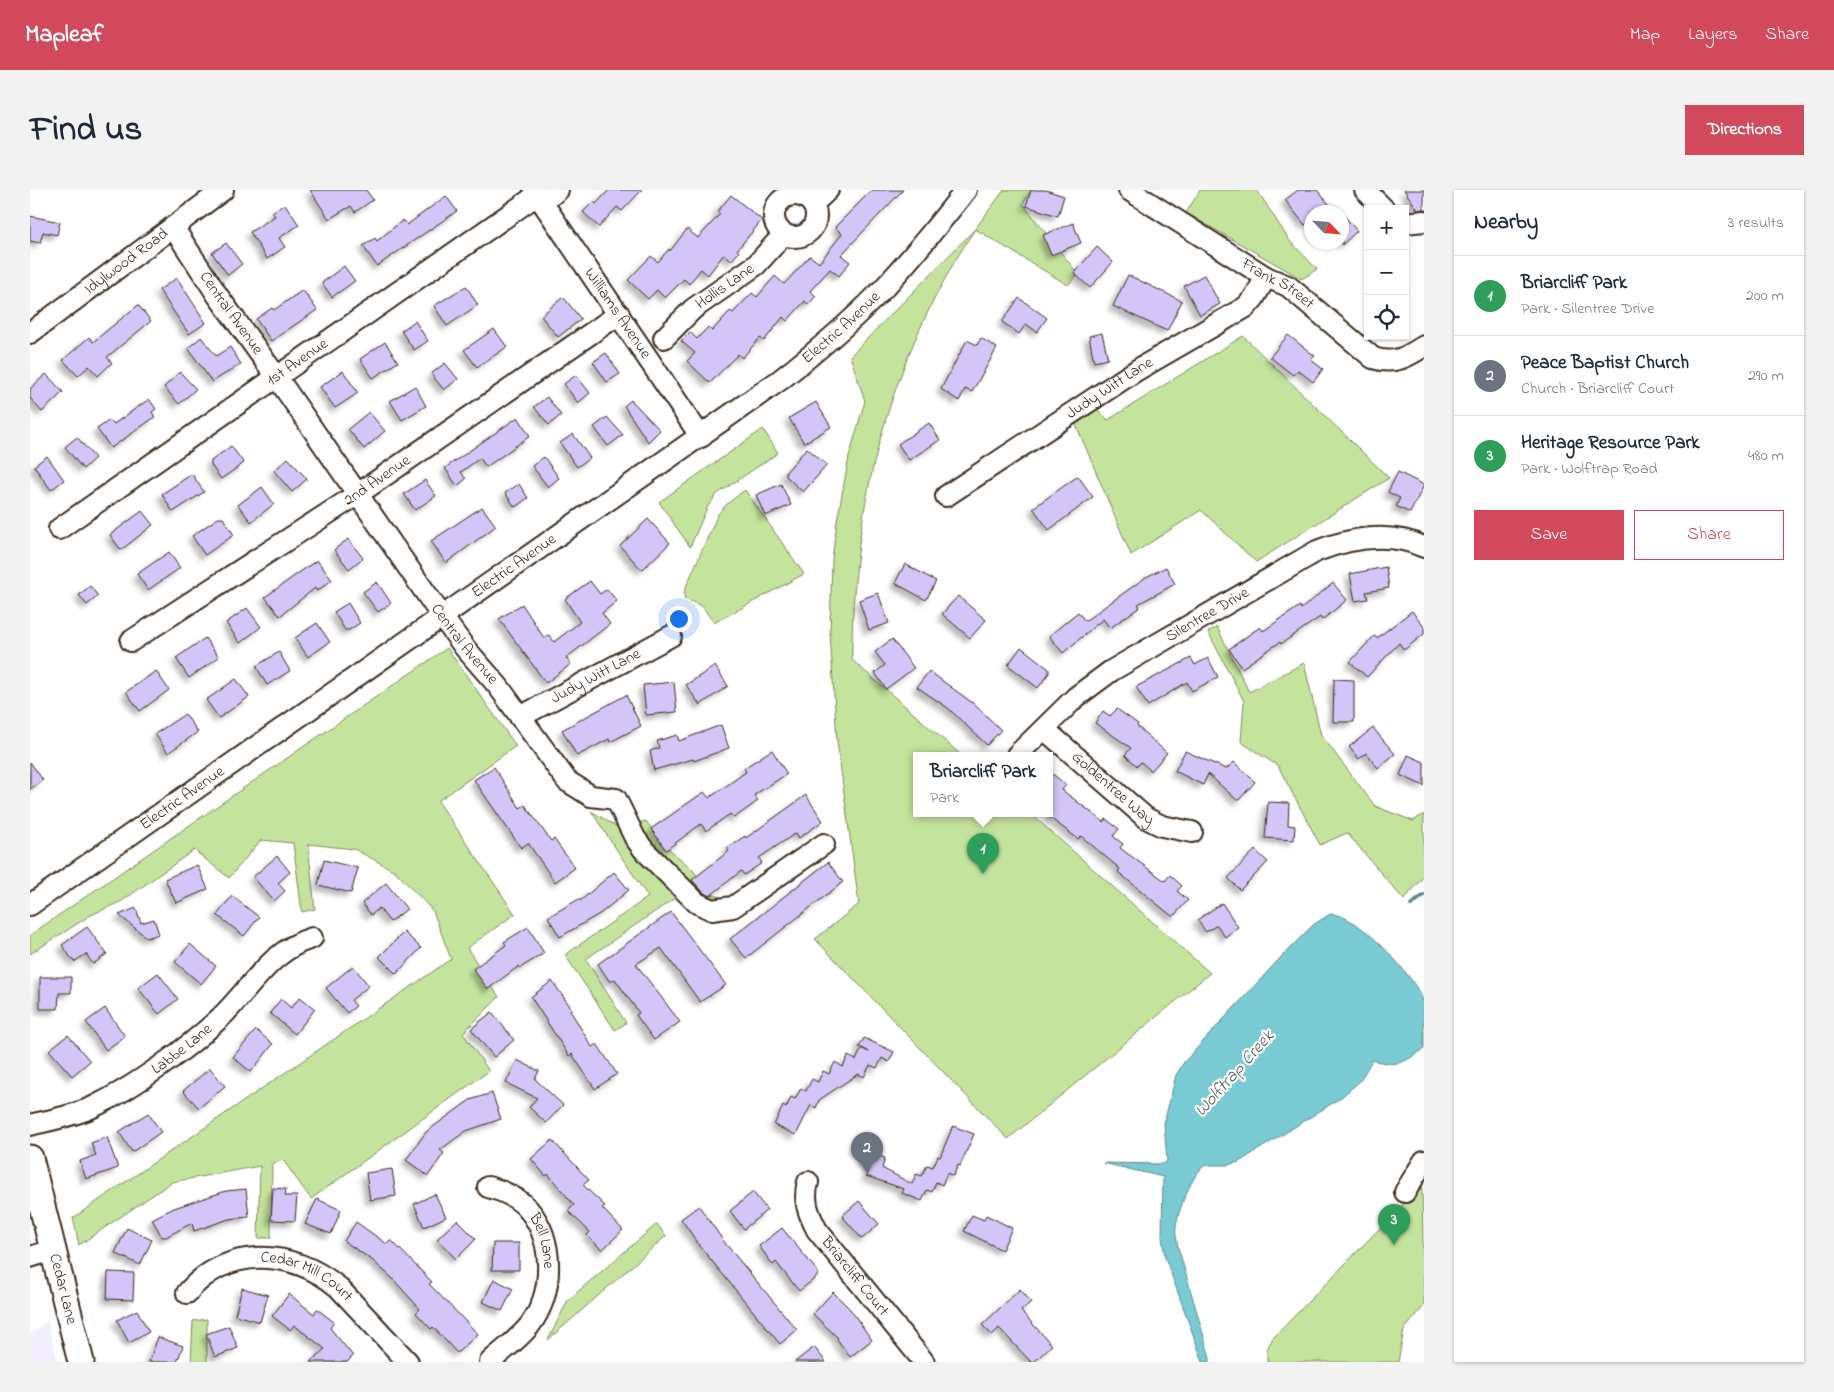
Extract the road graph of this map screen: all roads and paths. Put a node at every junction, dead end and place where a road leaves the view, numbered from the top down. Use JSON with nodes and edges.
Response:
{"nodes":[{"id":1,"x":223,"y":190,"type":"edge"},
{"id":2,"x":828,"y":190,"type":"edge"},
{"id":3,"x":966,"y":190,"type":"edge"},
{"id":4,"x":1129,"y":190,"type":"edge"},
{"id":5,"x":1365,"y":190,"type":"edge"},
{"id":6,"x":543,"y":194,"type":"edge"},
{"id":7,"x":779,"y":194,"type":"edge"},
{"id":8,"x":813,"y":204,"type":"junction"},
{"id":9,"x":1380,"y":205,"type":"edge"},
{"id":10,"x":1424,"y":222,"type":"edge"},
{"id":11,"x":1409,"y":223,"type":"edge"},
{"id":12,"x":173,"y":227,"type":"junction"},
{"id":13,"x":784,"y":234,"type":"junction"},
{"id":14,"x":1266,"y":277,"type":"junction"},
{"id":15,"x":619,"y":314,"type":"junction"},
{"id":16,"x":30,"y":333,"type":"edge"},
{"id":17,"x":664,"y":338,"type":"dead end"},
{"id":18,"x":1424,"y":346,"type":"edge"},
{"id":19,"x":276,"y":376,"type":"junction"},
{"id":20,"x":701,"y":437,"type":"junction"},
{"id":21,"x":358,"y":494,"type":"junction"},
{"id":22,"x":946,"y":496,"type":"dead end"},
{"id":23,"x":59,"y":529,"type":"dead end"},
{"id":24,"x":1424,"y":547,"type":"edge"},
{"id":25,"x":443,"y":618,"type":"junction"},
{"id":26,"x":671,"y":636,"type":"dead end"},
{"id":27,"x":131,"y":641,"type":"dead end"},
{"id":28,"x":520,"y":717,"type":"junction"},
{"id":29,"x":1044,"y":729,"type":"junction"},
{"id":30,"x":1020,"y":752,"type":"edge"},
{"id":31,"x":1192,"y":832,"type":"dead end"},
{"id":32,"x":824,"y":844,"type":"dead end"},
{"id":33,"x":30,"y":906,"type":"edge"},
{"id":34,"x":312,"y":938,"type":"dead end"},
{"id":35,"x":30,"y":1124,"type":"edge"},
{"id":36,"x":30,"y":1158,"type":"edge"},
{"id":37,"x":1424,"y":1160,"type":"edge"},
{"id":38,"x":808,"y":1182,"type":"dead end"},
{"id":39,"x":488,"y":1187,"type":"dead end"},
{"id":40,"x":1405,"y":1192,"type":"dead end"},
{"id":41,"x":41,"y":1254,"type":"edge"},
{"id":42,"x":187,"y":1293,"type":"dead end"},
{"id":43,"x":81,"y":1362,"type":"edge"},
{"id":44,"x":408,"y":1362,"type":"edge"},
{"id":45,"x":490,"y":1362,"type":"edge"},
{"id":46,"x":924,"y":1362,"type":"edge"}],
"edges":[{"from":1,"to":12,"type":"street","name":"Idylwood Road"},
{"from":2,"to":8,"type":"street"},
{"from":3,"to":20,"type":"street","name":"Electric Avenue"},
{"from":4,"to":14,"type":"street","name":"Frank Street"},
{"from":5,"to":9,"type":"street"},
{"from":6,"to":15,"type":"street","name":"Williams Avenue"},
{"from":6,"to":19,"type":"street","name":"1st Avenue"},
{"from":7,"to":8,"type":"street"},
{"from":7,"to":13,"type":"street"},
{"from":8,"to":13,"type":"street"},
{"from":10,"to":11,"type":"street"},
{"from":12,"to":16,"type":"street","name":"Idylwood Road"},
{"from":12,"to":19,"type":"street","name":"Central Avenue"},
{"from":13,"to":17,"type":"street","name":"Hollis Lane"},
{"from":14,"to":18,"type":"street","name":"Frank Street"},
{"from":14,"to":22,"type":"street","name":"Judy Witt Lane"},
{"from":15,"to":20,"type":"street","name":"Williams Avenue"},
{"from":15,"to":21,"type":"street","name":"2nd Avenue"},
{"from":19,"to":21,"type":"street","name":"Central Avenue"},
{"from":19,"to":23,"type":"street","name":"1st Avenue"},
{"from":20,"to":25,"type":"street","name":"Electric Avenue"},
{"from":21,"to":25,"type":"street","name":"Central Avenue"},
{"from":21,"to":27,"type":"street","name":"2nd Avenue"},
{"from":24,"to":29,"type":"street","name":"Silentree Drive"},
{"from":25,"to":28,"type":"street","name":"Central Avenue"},
{"from":25,"to":33,"type":"street","name":"Electric Avenue"},
{"from":26,"to":28,"type":"street","name":"Judy Witt Lane"},
{"from":28,"to":32,"type":"street","name":"Central Avenue"},
{"from":29,"to":30,"type":"street","name":"Silentree Drive"},
{"from":29,"to":31,"type":"street","name":"Goldentree Way"},
{"from":34,"to":35,"type":"street","name":"Labbe Lane"},
{"from":36,"to":41,"type":"main road","name":"Cedar Lane"},
{"from":37,"to":40,"type":"street"},
{"from":38,"to":46,"type":"street","name":"Briarcliff Court"},
{"from":39,"to":45,"type":"street","name":"Bell Lane"},
{"from":41,"to":43,"type":"main road","name":"Cedar Lane"},
{"from":42,"to":44,"type":"street","name":"Cedar Mill Court"}]}
